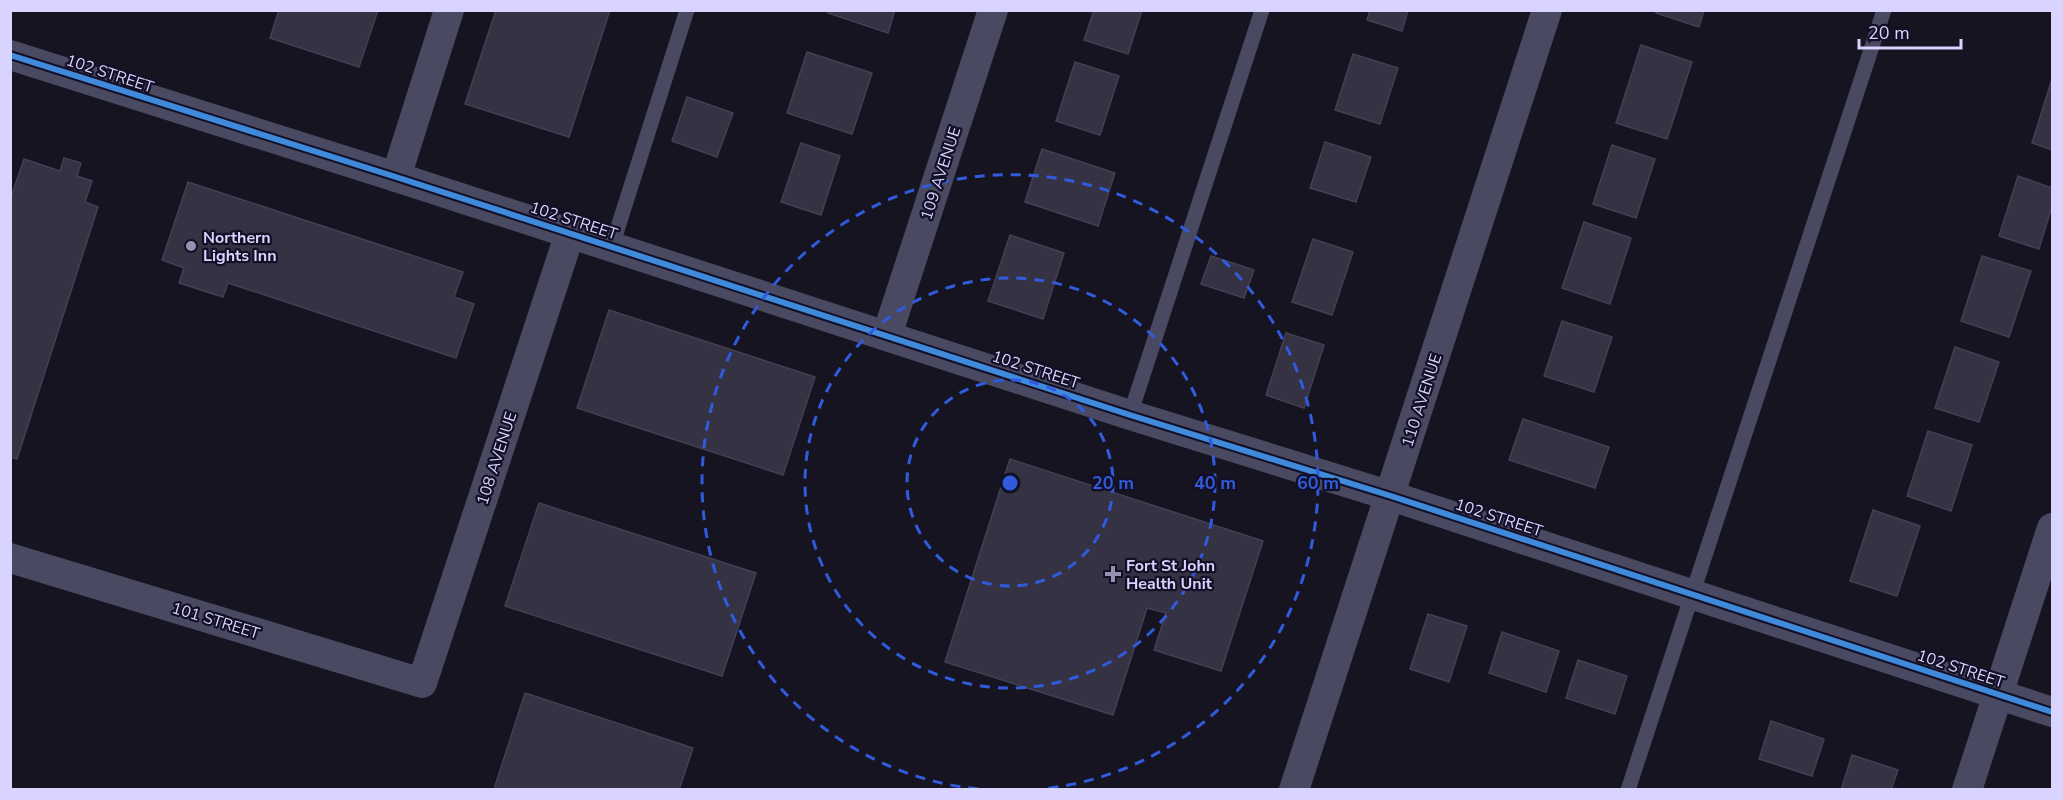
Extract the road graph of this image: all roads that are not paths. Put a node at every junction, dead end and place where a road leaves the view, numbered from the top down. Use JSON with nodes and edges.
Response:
{"nodes":[{"id":1,"x":449,"y":10,"type":"edge"},
{"id":2,"x":687,"y":10,"type":"edge"},
{"id":3,"x":993,"y":10,"type":"edge"},
{"id":4,"x":1262,"y":10,"type":"edge"},
{"id":5,"x":1547,"y":10,"type":"edge"},
{"id":6,"x":1884,"y":10,"type":"edge"},
{"id":7,"x":10,"y":55,"type":"edge"},
{"id":8,"x":396,"y":177,"type":"junction"},
{"id":9,"x":570,"y":233,"type":"junction"},
{"id":10,"x":612,"y":246,"type":"junction"},
{"id":11,"x":887,"y":335,"type":"junction"},
{"id":12,"x":1130,"y":415,"type":"junction"},
{"id":13,"x":1391,"y":496,"type":"junction"},
{"id":14,"x":2052,"y":528,"type":"edge"},
{"id":15,"x":10,"y":558,"type":"edge"},
{"id":16,"x":1692,"y":594,"type":"junction"},
{"id":17,"x":422,"y":683,"type":"joint"},
{"id":18,"x":1998,"y":695,"type":"junction"},
{"id":19,"x":2052,"y":712,"type":"edge"},
{"id":20,"x":1297,"y":789,"type":"edge"},
{"id":21,"x":1628,"y":789,"type":"edge"},
{"id":22,"x":1966,"y":789,"type":"edge"}],
"edges":[{"from":1,"to":8,"type":"street"},
{"from":2,"to":10,"type":"lane"},
{"from":3,"to":11,"type":"street","name":"109 AVENUE"},
{"from":4,"to":12,"type":"lane"},
{"from":5,"to":13,"type":"street","name":"110 AVENUE"},
{"from":6,"to":16,"type":"lane"},
{"from":7,"to":8,"type":"street","name":"102 STREET"},
{"from":8,"to":9,"type":"street","name":"102 STREET"},
{"from":9,"to":10,"type":"street","name":"102 STREET"},
{"from":9,"to":17,"type":"street","name":"108 AVENUE"},
{"from":10,"to":11,"type":"street","name":"102 STREET"},
{"from":11,"to":12,"type":"street","name":"102 STREET"},
{"from":12,"to":13,"type":"street","name":"102 STREET"},
{"from":13,"to":16,"type":"street","name":"102 STREET"},
{"from":13,"to":20,"type":"street","name":"110 AVENUE"},
{"from":14,"to":18,"type":"street"},
{"from":15,"to":17,"type":"street","name":"101 STREET"},
{"from":16,"to":18,"type":"street","name":"102 STREET"},
{"from":16,"to":21,"type":"lane"},
{"from":18,"to":19,"type":"street","name":"102 STREET"},
{"from":18,"to":22,"type":"street"}]}
